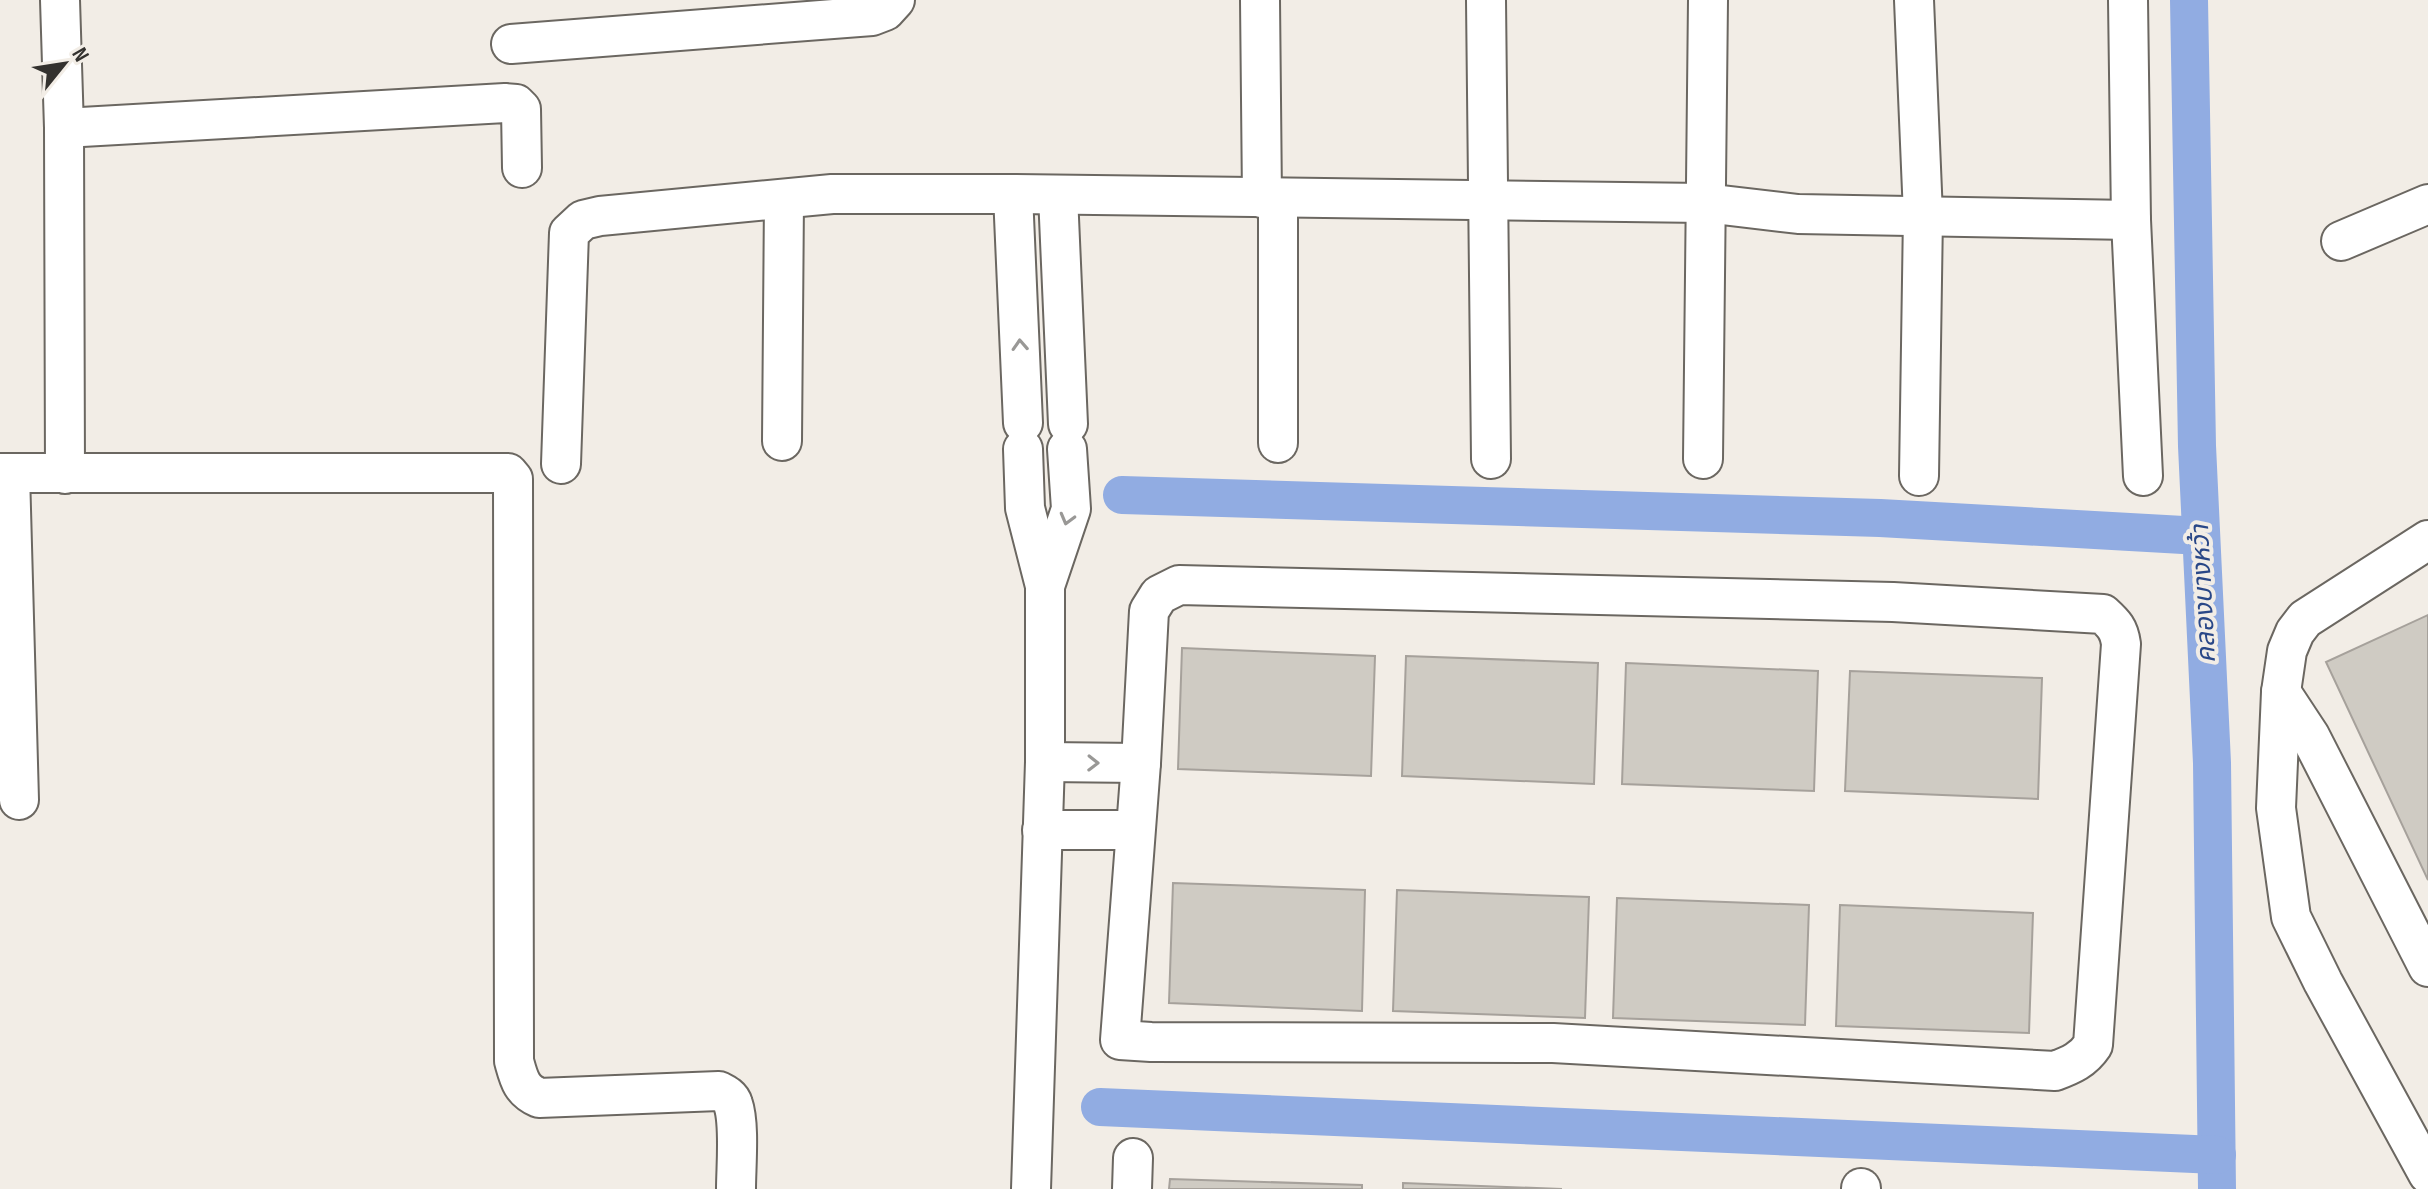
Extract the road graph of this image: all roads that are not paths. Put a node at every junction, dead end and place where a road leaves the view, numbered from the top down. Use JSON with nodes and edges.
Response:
{"nodes":[{"id":1,"x":60,"y":0,"type":"edge"},
{"id":2,"x":895,"y":0,"type":"edge"},
{"id":3,"x":1260,"y":0,"type":"edge"},
{"id":4,"x":1486,"y":0,"type":"edge"},
{"id":5,"x":1708,"y":0,"type":"edge"},
{"id":6,"x":1914,"y":0,"type":"edge"},
{"id":7,"x":2128,"y":0,"type":"edge"},
{"id":8,"x":511,"y":44,"type":"dead end"},
{"id":9,"x":64,"y":128,"type":"junction"},
{"id":10,"x":522,"y":168,"type":"dead end"},
{"id":11,"x":1013,"y":194,"type":"junction"},
{"id":12,"x":1058,"y":195,"type":"junction"},
{"id":13,"x":1270,"y":198,"type":"junction"},
{"id":14,"x":784,"y":199,"type":"junction"},
{"id":15,"x":1488,"y":200,"type":"junction"},
{"id":16,"x":1705,"y":203,"type":"junction"},
{"id":17,"x":2428,"y":204,"type":"edge"},
{"id":18,"x":1923,"y":215,"type":"junction"},
{"id":19,"x":2131,"y":220,"type":"junction"},
{"id":20,"x":2341,"y":241,"type":"dead end"},
{"id":21,"x":782,"y":441,"type":"dead end"},
{"id":22,"x":1278,"y":443,"type":"dead end"},
{"id":23,"x":1491,"y":459,"type":"dead end"},
{"id":24,"x":1703,"y":459,"type":"dead end"},
{"id":25,"x":561,"y":464,"type":"dead end"},
{"id":26,"x":5,"y":473,"type":"edge"},
{"id":27,"x":65,"y":474,"type":"junction"},
{"id":28,"x":1919,"y":476,"type":"dead end"},
{"id":29,"x":2143,"y":476,"type":"dead end"},
{"id":30,"x":2428,"y":540,"type":"edge"},
{"id":31,"x":1045,"y":586,"type":"junction"},
{"id":32,"x":2281,"y":692,"type":"junction"},
{"id":33,"x":1045,"y":762,"type":"junction"},
{"id":34,"x":1141,"y":763,"type":"junction"},
{"id":35,"x":19,"y":800,"type":"dead end"},
{"id":36,"x":1042,"y":830,"type":"junction"},
{"id":37,"x":1135,"y":830,"type":"junction"},
{"id":38,"x":2428,"y":967,"type":"edge"},
{"id":39,"x":2428,"y":1174,"type":"edge"},
{"id":40,"x":736,"y":1189,"type":"edge"},
{"id":41,"x":1031,"y":1189,"type":"edge"}],
"edges":[{"from":1,"to":9,"type":"street"},
{"from":2,"to":8,"type":"street"},
{"from":3,"to":13,"type":"street"},
{"from":4,"to":15,"type":"street"},
{"from":5,"to":16,"type":"street"},
{"from":6,"to":18,"type":"street"},
{"from":7,"to":19,"type":"street"},
{"from":9,"to":10,"type":"street"},
{"from":9,"to":27,"type":"street"},
{"from":11,"to":12,"type":"street"},
{"from":11,"to":14,"type":"street"},
{"from":31,"to":11,"type":"street","one_way":true},
{"from":12,"to":13,"type":"street"},
{"from":12,"to":31,"type":"street","one_way":true},
{"from":13,"to":15,"type":"street"},
{"from":13,"to":22,"type":"street"},
{"from":14,"to":21,"type":"street"},
{"from":14,"to":25,"type":"street"},
{"from":15,"to":16,"type":"street"},
{"from":15,"to":23,"type":"street"},
{"from":16,"to":18,"type":"street"},
{"from":16,"to":24,"type":"street"},
{"from":17,"to":20,"type":"street"},
{"from":18,"to":19,"type":"street"},
{"from":18,"to":28,"type":"street"},
{"from":19,"to":29,"type":"street"},
{"from":26,"to":27,"type":"street"},
{"from":26,"to":35,"type":"street"},
{"from":27,"to":40,"type":"street"},
{"from":30,"to":32,"type":"street"},
{"from":31,"to":33,"type":"street"},
{"from":32,"to":38,"type":"street"},
{"from":32,"to":39,"type":"street"},
{"from":33,"to":34,"type":"street","one_way":true},
{"from":33,"to":36,"type":"street"},
{"from":34,"to":37,"type":"street"},
{"from":34,"to":37,"type":"street"},
{"from":36,"to":37,"type":"street"},
{"from":36,"to":41,"type":"street"}]}
